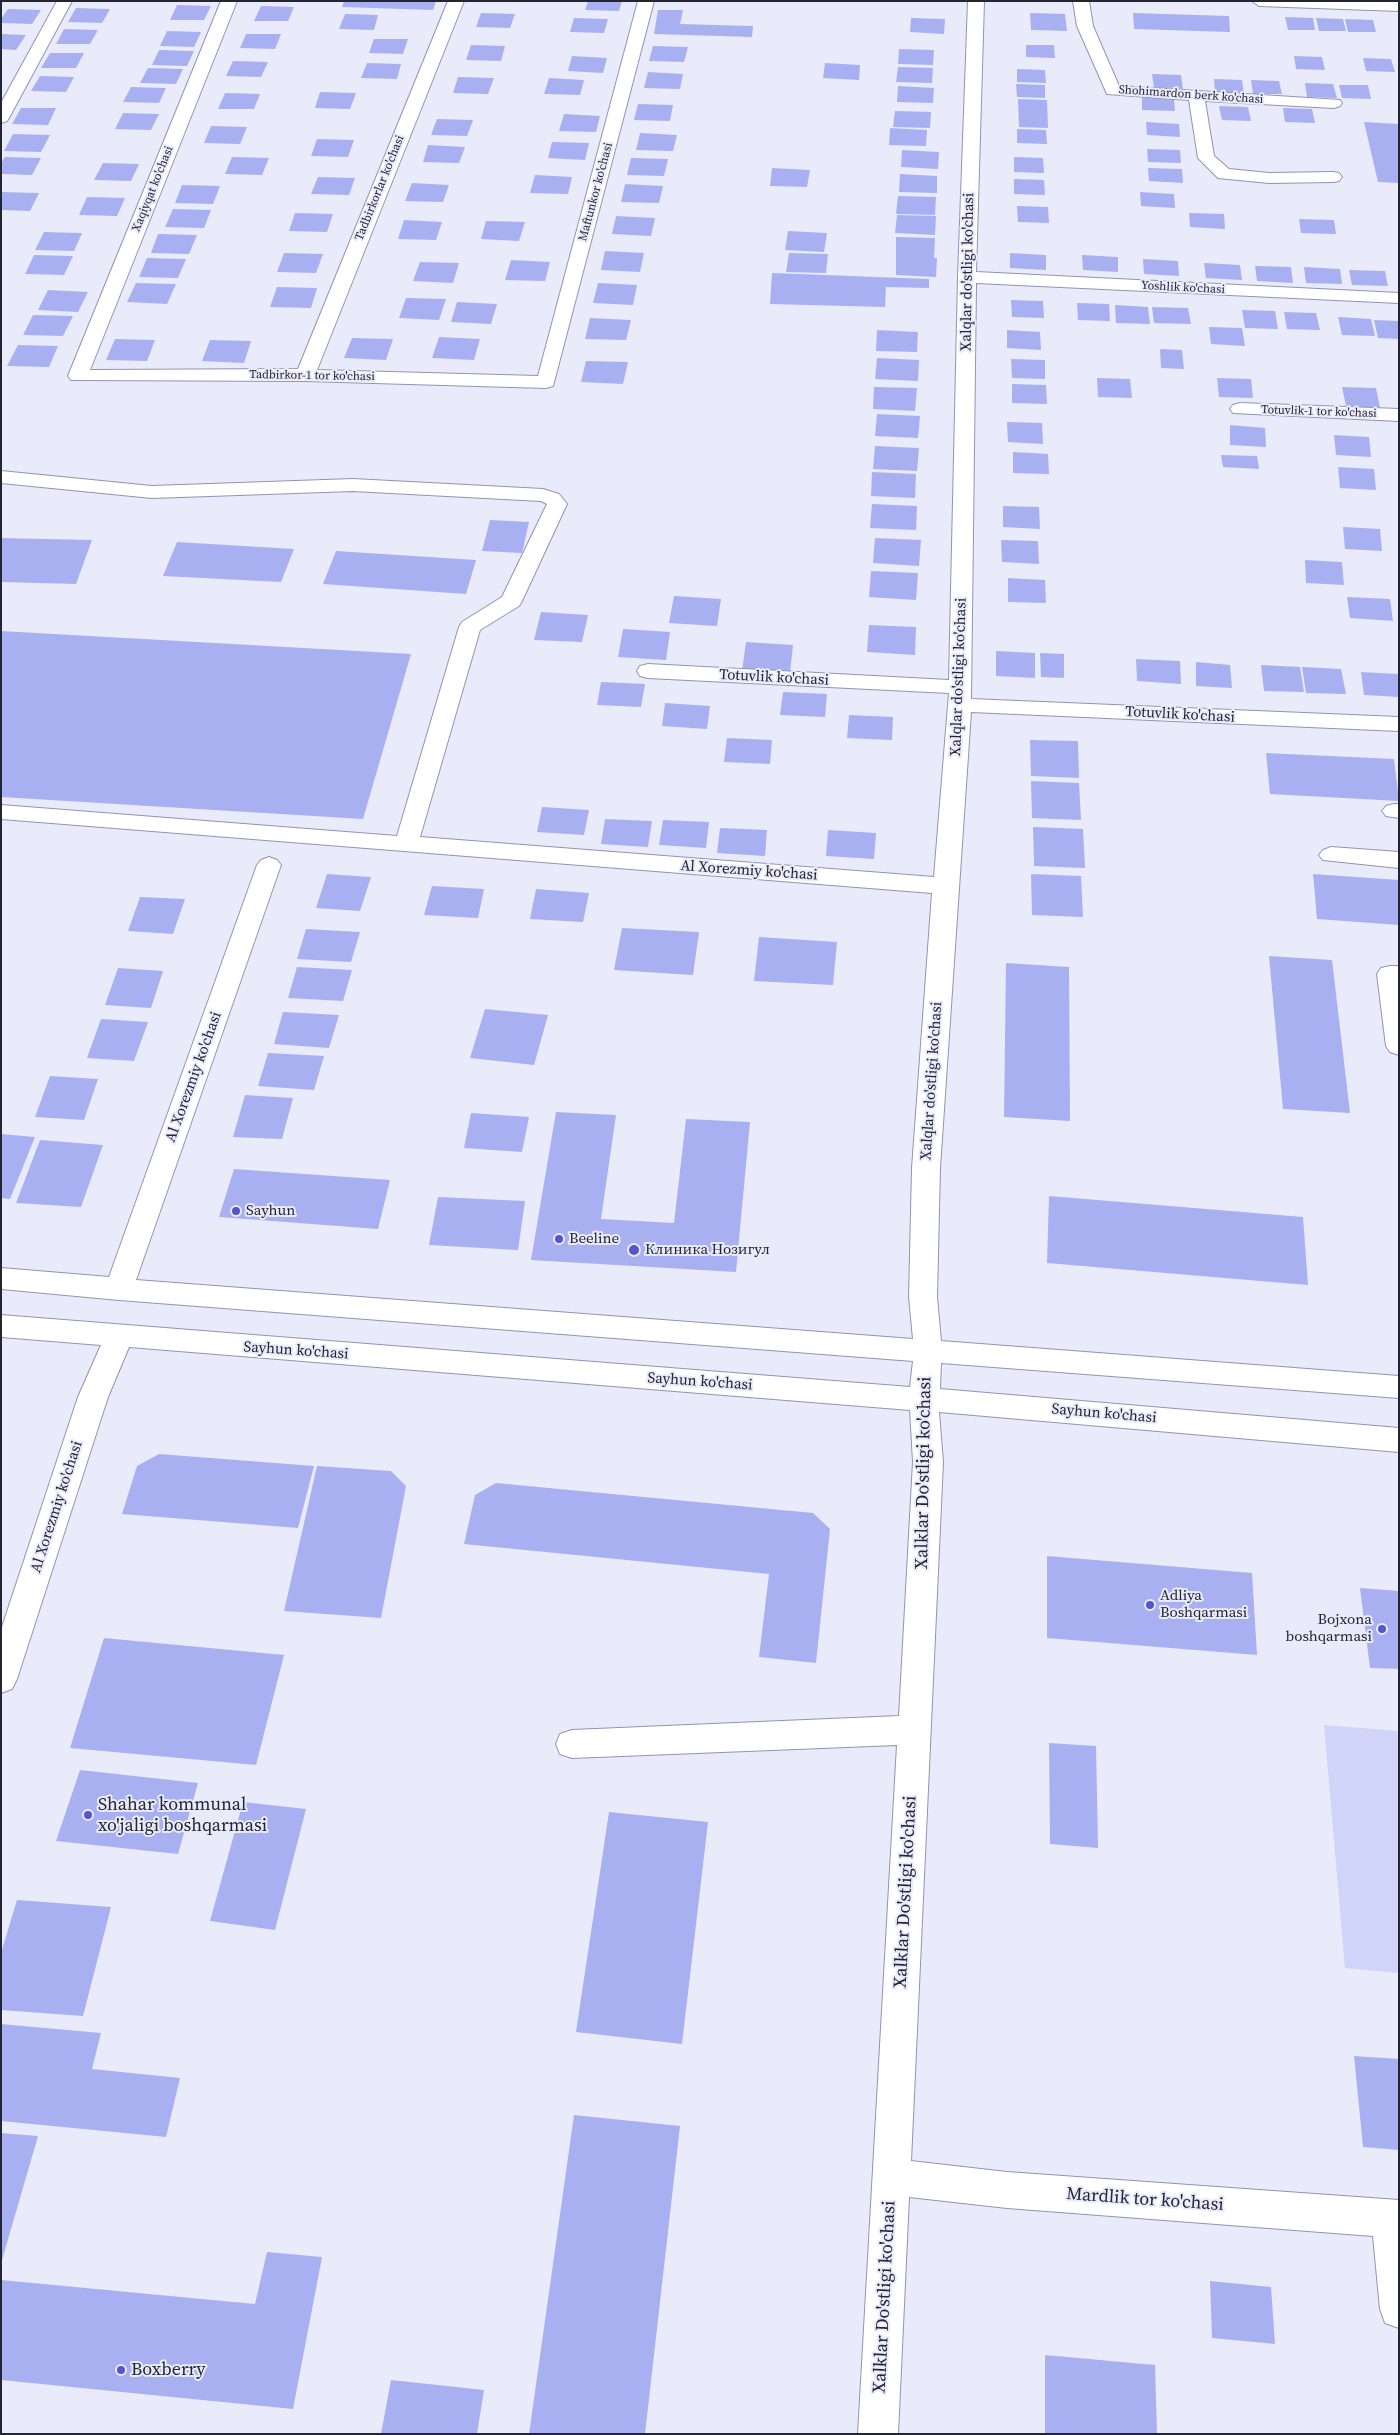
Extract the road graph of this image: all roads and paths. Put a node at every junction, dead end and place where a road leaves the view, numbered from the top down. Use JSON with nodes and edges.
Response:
{"nodes":[{"id":1,"x":65,"y":1,"type":"edge"},
{"id":2,"x":229,"y":1,"type":"edge"},
{"id":3,"x":456,"y":1,"type":"edge"},
{"id":4,"x":646,"y":1,"type":"edge"},
{"id":5,"x":976,"y":1,"type":"edge"},
{"id":6,"x":1081,"y":1,"type":"edge"},
{"id":7,"x":1259,"y":1,"type":"edge"},
{"id":8,"x":1399,"y":6,"type":"edge"},
{"id":9,"x":1196,"y":96,"type":"junction"},
{"id":10,"x":1334,"y":103,"type":"dead end"},
{"id":11,"x":1,"y":118,"type":"edge"},
{"id":12,"x":1333,"y":178,"type":"dead end"},
{"id":13,"x":967,"y":277,"type":"junction"},
{"id":14,"x":1399,"y":298,"type":"edge"},
{"id":15,"x":305,"y":375,"type":"junction"},
{"id":16,"x":78,"y":376,"type":"joint"},
{"id":17,"x":546,"y":382,"type":"joint"},
{"id":18,"x":1240,"y":409,"type":"dead end"},
{"id":19,"x":1399,"y":415,"type":"edge"},
{"id":20,"x":1,"y":477,"type":"edge"},
{"id":21,"x":648,"y":671,"type":"dead end"},
{"id":22,"x":960,"y":696,"type":"junction"},
{"id":23,"x":1399,"y":724,"type":"edge"},
{"id":24,"x":1,"y":812,"type":"edge"},
{"id":25,"x":406,"y":845,"type":"junction"},
{"id":26,"x":1330,"y":854,"type":"dead end"},
{"id":27,"x":1399,"y":860,"type":"edge"},
{"id":28,"x":269,"y":865,"type":"dead end"},
{"id":29,"x":945,"y":886,"type":"junction"},
{"id":30,"x":1399,"y":974,"type":"edge"},
{"id":31,"x":1399,"y":1046,"type":"edge"},
{"id":32,"x":1,"y":1278,"type":"edge"},
{"id":33,"x":119,"y":1290,"type":"junction"},
{"id":34,"x":1,"y":1326,"type":"edge"},
{"id":35,"x":119,"y":1337,"type":"junction"},
{"id":36,"x":928,"y":1351,"type":"junction"},
{"id":37,"x":1399,"y":1387,"type":"edge"},
{"id":38,"x":924,"y":1400,"type":"junction"},
{"id":39,"x":1399,"y":1440,"type":"edge"},
{"id":40,"x":1,"y":1679,"type":"edge"},
{"id":41,"x":914,"y":1730,"type":"junction"},
{"id":42,"x":572,"y":1744,"type":"dead end"},
{"id":43,"x":891,"y":2177,"type":"junction"},
{"id":44,"x":1394,"y":2219,"type":"edge"},
{"id":45,"x":1399,"y":2309,"type":"edge"},
{"id":46,"x":878,"y":2434,"type":"edge"}],
"edges":[{"from":1,"to":11,"type":"street"},
{"from":2,"to":16,"type":"street","name":"Xaqiyqat ko'chasi"},
{"from":3,"to":15,"type":"street","name":"Tadbirkorlar ko'chasi"},
{"from":4,"to":17,"type":"street","name":"Maftunkor ko'chasi"},
{"from":5,"to":13,"type":"street","name":"Xalqlar do'stligi ko'chasi"},
{"from":6,"to":9,"type":"street","name":"Shohimardon berk ko'chasi"},
{"from":7,"to":8,"type":"street"},
{"from":9,"to":10,"type":"street","name":"Shohimardon berk ko'chasi"},
{"from":9,"to":12,"type":"street"},
{"from":13,"to":14,"type":"street","name":"Yoshlik ko'chasi"},
{"from":13,"to":22,"type":"street","name":"Xalqlar do'stligi ko'chasi"},
{"from":15,"to":16,"type":"street","name":"Tadbirkor-1 tor ko'chasi"},
{"from":15,"to":17,"type":"street","name":"Tadbirkor-1 tor ko'chasi"},
{"from":18,"to":19,"type":"street","name":"Totuvlik-1 tor ko'chasi"},
{"from":20,"to":25,"type":"street"},
{"from":21,"to":22,"type":"street","name":"Totuvlik ko'chasi"},
{"from":22,"to":23,"type":"street","name":"Totuvlik ko'chasi"},
{"from":22,"to":29,"type":"street","name":"Xalqlar do'stligi ko'chasi"},
{"from":24,"to":25,"type":"street","name":"Al Xorezmiy ko'chasi"},
{"from":25,"to":29,"type":"street","name":"Al Xorezmiy ko'chasi"},
{"from":26,"to":27,"type":"street"},
{"from":28,"to":33,"type":"street","name":"Al Xorezmiy ko'chasi"},
{"from":29,"to":36,"type":"street","name":"Xalqlar do'stligi ko'chasi"},
{"from":30,"to":31,"type":"street"},
{"from":32,"to":33,"type":"street"},
{"from":33,"to":36,"type":"street"},
{"from":34,"to":35,"type":"street","name":"Sayhun ko'chasi"},
{"from":35,"to":38,"type":"street","name":"Sayhun ko'chasi"},
{"from":35,"to":40,"type":"street","name":"Al Xorezmiy ko'chasi"},
{"from":36,"to":37,"type":"street"},
{"from":36,"to":38,"type":"street","name":"Xalklar Do'stligi ko'chasi"},
{"from":38,"to":39,"type":"street","name":"Sayhun ko'chasi"},
{"from":38,"to":41,"type":"street","name":"Xalklar Do'stligi ko'chasi"},
{"from":41,"to":42,"type":"street"},
{"from":41,"to":43,"type":"street","name":"Xalklar Do'stligi ko'chasi"},
{"from":43,"to":44,"type":"street","name":"Mardlik tor ko'chasi"},
{"from":43,"to":46,"type":"street","name":"Xalklar Do'stligi ko'chasi"},
{"from":44,"to":45,"type":"street"}]}
